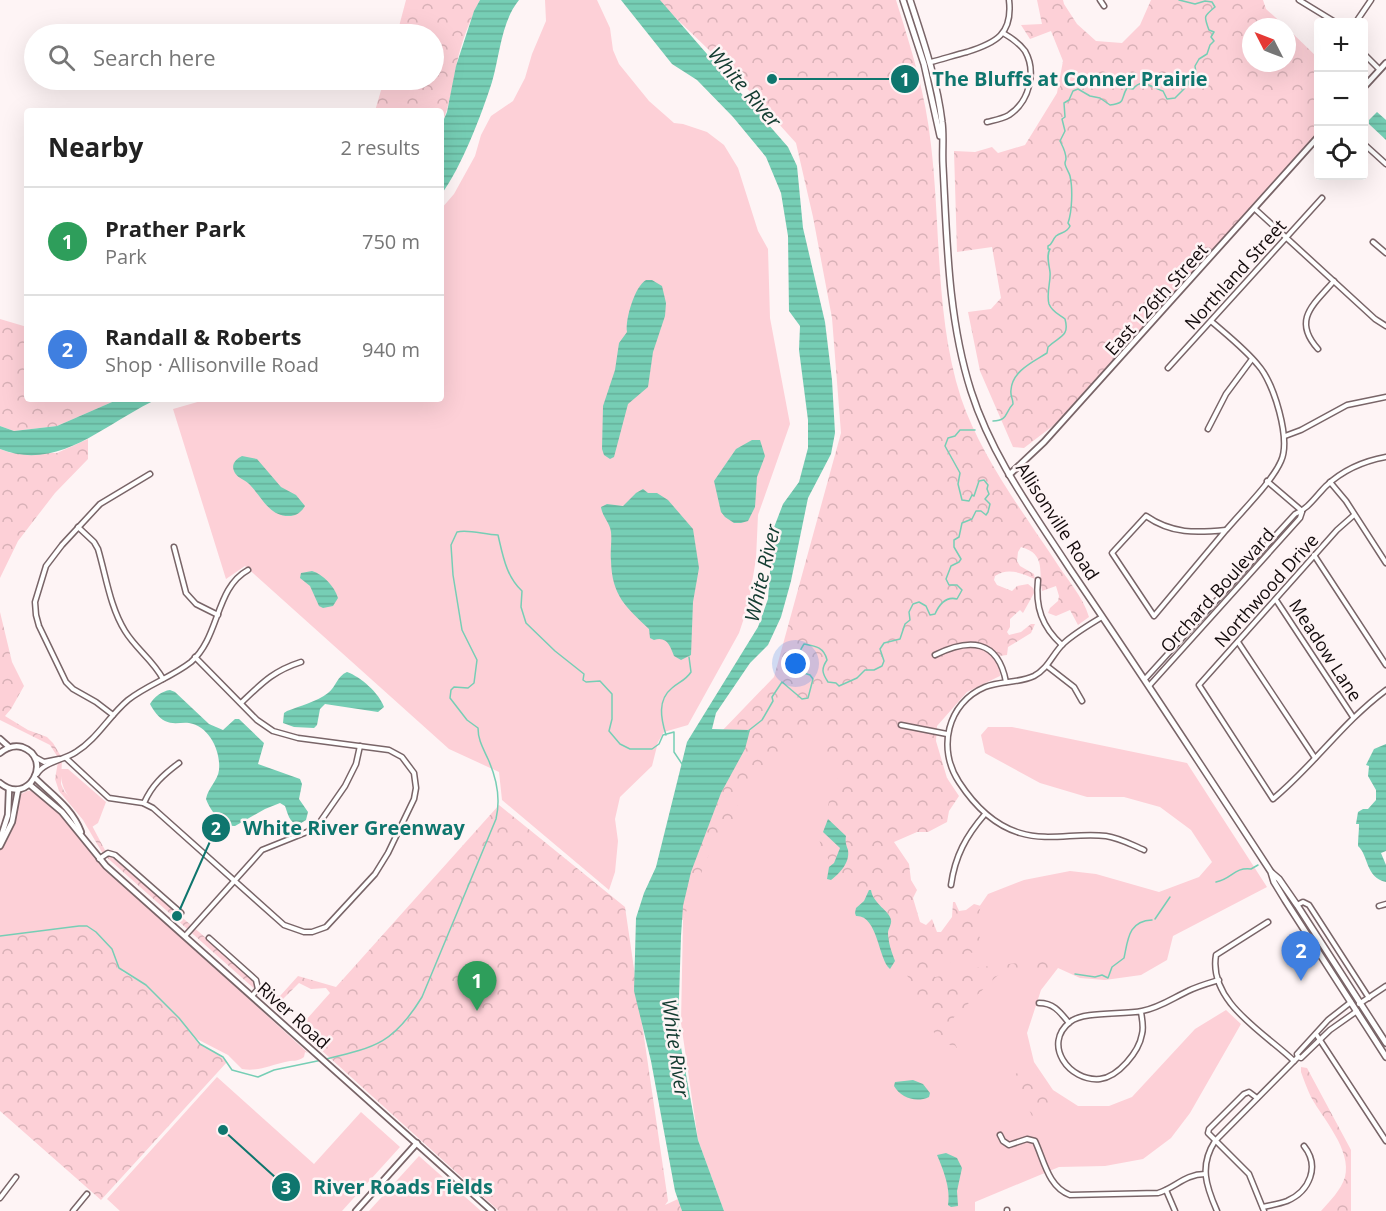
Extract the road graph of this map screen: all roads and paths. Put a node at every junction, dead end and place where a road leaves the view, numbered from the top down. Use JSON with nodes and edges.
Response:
{"nodes":[{"id":1,"x":903,"y":0,"type":"edge"},
{"id":2,"x":910,"y":0,"type":"edge"},
{"id":3,"x":1009,"y":0,"type":"edge"},
{"id":4,"x":1100,"y":0,"type":"edge"},
{"id":5,"x":1299,"y":0,"type":"edge"},
{"id":6,"x":1371,"y":0,"type":"edge"},
{"id":7,"x":1104,"y":6,"type":"dead end"},
{"id":8,"x":1328,"y":18,"type":"edge"},
{"id":9,"x":1359,"y":18,"type":"edge"},
{"id":10,"x":1004,"y":33,"type":"junction"},
{"id":11,"x":1368,"y":58,"type":"edge"},
{"id":12,"x":931,"y":62,"type":"junction"},
{"id":13,"x":1386,"y":63,"type":"edge"},
{"id":14,"x":1379,"y":69,"type":"junction"},
{"id":15,"x":1368,"y":82,"type":"edge"},
{"id":16,"x":987,"y":122,"type":"dead end"},
{"id":17,"x":942,"y":141,"type":"junction"},
{"id":18,"x":1314,"y":142,"type":"edge"},
{"id":19,"x":1368,"y":148,"type":"edge"},
{"id":20,"x":1386,"y":164,"type":"edge"},
{"id":21,"x":1322,"y":198,"type":"dead end"},
{"id":22,"x":1255,"y":209,"type":"junction"},
{"id":23,"x":1286,"y":238,"type":"junction"},
{"id":24,"x":1373,"y":242,"type":"dead end"},
{"id":25,"x":1386,"y":253,"type":"edge"},
{"id":26,"x":1334,"y":281,"type":"junction"},
{"id":27,"x":1211,"y":321,"type":"junction"},
{"id":28,"x":1386,"y":326,"type":"edge"},
{"id":29,"x":1318,"y":349,"type":"dead end"},
{"id":30,"x":1252,"y":359,"type":"junction"},
{"id":31,"x":1168,"y":368,"type":"dead end"},
{"id":32,"x":1386,"y":397,"type":"edge"},
{"id":33,"x":1208,"y":429,"type":"dead end"},
{"id":34,"x":1285,"y":436,"type":"junction"},
{"id":35,"x":1386,"y":457,"type":"edge"},
{"id":36,"x":150,"y":474,"type":"dead end"},
{"id":37,"x":1009,"y":475,"type":"junction"},
{"id":38,"x":1267,"y":481,"type":"junction"},
{"id":39,"x":1330,"y":482,"type":"junction"},
{"id":40,"x":1302,"y":511,"type":"junction"},
{"id":41,"x":1354,"y":515,"type":"junction"},
{"id":42,"x":78,"y":527,"type":"junction"},
{"id":43,"x":1226,"y":530,"type":"junction"},
{"id":44,"x":174,"y":547,"type":"dead end"},
{"id":45,"x":1384,"y":554,"type":"edge"},
{"id":46,"x":1314,"y":555,"type":"junction"},
{"id":47,"x":1386,"y":563,"type":"edge"},
{"id":48,"x":248,"y":570,"type":"dead end"},
{"id":49,"x":1038,"y":580,"type":"dead end"},
{"id":50,"x":1276,"y":599,"type":"junction"},
{"id":51,"x":218,"y":615,"type":"junction"},
{"id":52,"x":1102,"y":617,"type":"junction"},
{"id":53,"x":1238,"y":642,"type":"junction"},
{"id":54,"x":1062,"y":645,"type":"junction"},
{"id":55,"x":935,"y":655,"type":"dead end"},
{"id":56,"x":195,"y":657,"type":"junction"},
{"id":57,"x":301,"y":662,"type":"dead end"},
{"id":58,"x":1386,"y":665,"type":"edge"},
{"id":59,"x":1047,"y":666,"type":"junction"},
{"id":60,"x":164,"y":679,"type":"junction"},
{"id":61,"x":1145,"y":680,"type":"junction"},
{"id":62,"x":1006,"y":682,"type":"junction"},
{"id":63,"x":1149,"y":686,"type":"junction"},
{"id":64,"x":1386,"y":690,"type":"edge"},
{"id":65,"x":1082,"y":701,"type":"dead end"},
{"id":66,"x":241,"y":704,"type":"junction"},
{"id":67,"x":113,"y":715,"type":"junction"},
{"id":68,"x":1353,"y":717,"type":"junction"},
{"id":69,"x":900,"y":725,"type":"dead end"},
{"id":70,"x":947,"y":734,"type":"junction"},
{"id":71,"x":0,"y":739,"type":"edge"},
{"id":72,"x":360,"y":746,"type":"junction"},
{"id":73,"x":9,"y":747,"type":"junction"},
{"id":74,"x":0,"y":753,"type":"edge"},
{"id":75,"x":34,"y":756,"type":"junction"},
{"id":76,"x":66,"y":758,"type":"junction"},
{"id":77,"x":1315,"y":758,"type":"junction"},
{"id":78,"x":59,"y":760,"type":"junction"},
{"id":79,"x":178,"y":763,"type":"dead end"},
{"id":80,"x":36,"y":776,"type":"junction"},
{"id":81,"x":0,"y":783,"type":"edge"},
{"id":82,"x":30,"y":784,"type":"junction"},
{"id":83,"x":9,"y":789,"type":"junction"},
{"id":84,"x":18,"y":790,"type":"junction"},
{"id":85,"x":144,"y":803,"type":"junction"},
{"id":86,"x":985,"y":814,"type":"junction"},
{"id":87,"x":82,"y":835,"type":"junction"},
{"id":88,"x":0,"y":840,"type":"edge"},
{"id":89,"x":0,"y":846,"type":"edge"},
{"id":90,"x":1144,"y":850,"type":"dead end"},
{"id":91,"x":99,"y":859,"type":"junction"},
{"id":92,"x":1271,"y":872,"type":"junction"},
{"id":93,"x":234,"y":880,"type":"junction"},
{"id":94,"x":951,"y":885,"type":"dead end"},
{"id":95,"x":1386,"y":904,"type":"edge"},
{"id":96,"x":1297,"y":905,"type":"junction"},
{"id":97,"x":1379,"y":906,"type":"dead end"},
{"id":98,"x":181,"y":913,"type":"dead end"},
{"id":99,"x":1268,"y":922,"type":"dead end"},
{"id":100,"x":185,"y":936,"type":"junction"},
{"id":101,"x":209,"y":938,"type":"dead end"},
{"id":102,"x":1219,"y":980,"type":"junction"},
{"id":103,"x":1386,"y":986,"type":"edge"},
{"id":104,"x":252,"y":996,"type":"junction"},
{"id":105,"x":1369,"y":998,"type":"junction"},
{"id":106,"x":1039,"y":1003,"type":"dead end"},
{"id":107,"x":1361,"y":1003,"type":"junction"},
{"id":108,"x":1354,"y":1007,"type":"junction"},
{"id":109,"x":1141,"y":1011,"type":"junction"},
{"id":110,"x":1069,"y":1023,"type":"junction"},
{"id":111,"x":1316,"y":1034,"type":"junction"},
{"id":112,"x":1319,"y":1040,"type":"junction"},
{"id":113,"x":1386,"y":1043,"type":"edge"},
{"id":114,"x":1386,"y":1057,"type":"edge"},
{"id":115,"x":1296,"y":1059,"type":"junction"},
{"id":116,"x":1257,"y":1098,"type":"junction"},
{"id":117,"x":1000,"y":1135,"type":"dead end"},
{"id":118,"x":1215,"y":1141,"type":"junction"},
{"id":119,"x":1386,"y":1141,"type":"edge"},
{"id":120,"x":417,"y":1143,"type":"junction"},
{"id":121,"x":1304,"y":1146,"type":"dead end"},
{"id":122,"x":1204,"y":1174,"type":"junction"},
{"id":123,"x":16,"y":1177,"type":"dead end"},
{"id":124,"x":1166,"y":1190,"type":"junction"},
{"id":125,"x":87,"y":1194,"type":"dead end"},
{"id":126,"x":0,"y":1198,"type":"edge"},
{"id":127,"x":1263,"y":1209,"type":"edge"},
{"id":128,"x":73,"y":1211,"type":"edge"},
{"id":129,"x":356,"y":1211,"type":"edge"},
{"id":130,"x":492,"y":1211,"type":"edge"},
{"id":131,"x":1174,"y":1211,"type":"edge"},
{"id":132,"x":1217,"y":1211,"type":"edge"}],
"edges":[{"from":1,"to":17,"type":"main road","name":"Allisonville Road"},
{"from":2,"to":12,"type":"main road","name":"Allisonville Road"},
{"from":3,"to":10,"type":"street"},
{"from":4,"to":7,"type":"street"},
{"from":5,"to":8,"type":"street"},
{"from":6,"to":9,"type":"street"},
{"from":10,"to":12,"type":"street"},
{"from":10,"to":16,"type":"street"},
{"from":11,"to":14,"type":"street"},
{"from":12,"to":17,"type":"main road","name":"Allisonville Road"},
{"from":13,"to":14,"type":"street"},
{"from":14,"to":15,"type":"street"},
{"from":17,"to":37,"type":"main road","name":"Allisonville Road"},
{"from":18,"to":22,"type":"street","name":"East 126th Street"},
{"from":19,"to":20,"type":"street"},
{"from":21,"to":23,"type":"street","name":"Northland Street"},
{"from":22,"to":23,"type":"street"},
{"from":22,"to":37,"type":"street","name":"East 126th Street"},
{"from":23,"to":26,"type":"street"},
{"from":23,"to":27,"type":"street","name":"Northland Street"},
{"from":24,"to":25,"type":"street"},
{"from":26,"to":28,"type":"street"},
{"from":26,"to":29,"type":"street"},
{"from":27,"to":30,"type":"street"},
{"from":27,"to":31,"type":"street","name":"Northland Street"},
{"from":30,"to":33,"type":"street"},
{"from":30,"to":34,"type":"street"},
{"from":32,"to":34,"type":"street"},
{"from":34,"to":38,"type":"street"},
{"from":35,"to":39,"type":"street","name":"Orchard Boulevard"},
{"from":36,"to":42,"type":"street"},
{"from":37,"to":52,"type":"main road","name":"Allisonville Road"},
{"from":38,"to":40,"type":"street"},
{"from":38,"to":43,"type":"street"},
{"from":39,"to":40,"type":"street","name":"Orchard Boulevard"},
{"from":39,"to":41,"type":"street"},
{"from":40,"to":61,"type":"street","name":"Orchard Boulevard"},
{"from":40,"to":63,"type":"street","name":"Orchard Boulevard"},
{"from":41,"to":45,"type":"street"},
{"from":41,"to":46,"type":"street","name":"Northwood Drive"},
{"from":42,"to":60,"type":"street"},
{"from":42,"to":67,"type":"street"},
{"from":43,"to":43,"type":"street"},
{"from":44,"to":51,"type":"street"},
{"from":45,"to":47,"type":"street"},
{"from":46,"to":50,"type":"street","name":"Northwood Drive"},
{"from":46,"to":58,"type":"street"},
{"from":48,"to":51,"type":"street"},
{"from":49,"to":54,"type":"street"},
{"from":50,"to":53,"type":"street","name":"Northwood Drive"},
{"from":50,"to":68,"type":"street","name":"Meadow Lane"},
{"from":51,"to":56,"type":"street"},
{"from":52,"to":54,"type":"street"},
{"from":52,"to":61,"type":"main road","name":"Allisonville Road"},
{"from":53,"to":77,"type":"street"},
{"from":53,"to":77,"type":"street","name":"Northwood Drive"},
{"from":54,"to":59,"type":"street"},
{"from":55,"to":62,"type":"street"},
{"from":56,"to":60,"type":"street"},
{"from":56,"to":66,"type":"street"},
{"from":57,"to":66,"type":"street"},
{"from":59,"to":62,"type":"street"},
{"from":59,"to":65,"type":"street"},
{"from":60,"to":67,"type":"street"},
{"from":61,"to":63,"type":"main road","name":"Allisonville Road"},
{"from":62,"to":70,"type":"street"},
{"from":63,"to":92,"type":"main road","name":"Allisonville Road"},
{"from":64,"to":68,"type":"street"},
{"from":66,"to":72,"type":"street"},
{"from":67,"to":76,"type":"street"},
{"from":68,"to":77,"type":"street"},
{"from":69,"to":70,"type":"street"},
{"from":70,"to":86,"type":"street"},
{"from":71,"to":73,"type":"street"},
{"from":72,"to":93,"type":"street"},
{"from":72,"to":93,"type":"street"},
{"from":73,"to":74,"type":"street"},
{"from":73,"to":75,"type":"street"},
{"from":75,"to":78,"type":"street"},
{"from":75,"to":80,"type":"street"},
{"from":76,"to":78,"type":"street"},
{"from":76,"to":85,"type":"street"},
{"from":78,"to":80,"type":"street"},
{"from":79,"to":85,"type":"street"},
{"from":80,"to":82,"type":"street"},
{"from":80,"to":87,"type":"street","name":"River Road"},
{"from":81,"to":83,"type":"street"},
{"from":82,"to":84,"type":"street"},
{"from":82,"to":87,"type":"street","name":"River Road"},
{"from":83,"to":84,"type":"street"},
{"from":83,"to":88,"type":"street"},
{"from":84,"to":89,"type":"street"},
{"from":85,"to":93,"type":"street"},
{"from":86,"to":90,"type":"street"},
{"from":86,"to":94,"type":"street"},
{"from":87,"to":91,"type":"street","name":"River Road"},
{"from":91,"to":98,"type":"street"},
{"from":91,"to":100,"type":"street","name":"River Road"},
{"from":92,"to":96,"type":"main road","name":"Allisonville Road"},
{"from":92,"to":108,"type":"main road","name":"Allisonville Road"},
{"from":93,"to":100,"type":"street"},
{"from":95,"to":97,"type":"street"},
{"from":96,"to":105,"type":"street"},
{"from":96,"to":107,"type":"main road","name":"Allisonville Road"},
{"from":99,"to":102,"type":"street"},
{"from":100,"to":104,"type":"street","name":"River Road"},
{"from":101,"to":104,"type":"street"},
{"from":102,"to":109,"type":"street"},
{"from":102,"to":115,"type":"street"},
{"from":103,"to":105,"type":"street"},
{"from":104,"to":120,"type":"street","name":"River Road"},
{"from":105,"to":107,"type":"street"},
{"from":106,"to":110,"type":"street"},
{"from":107,"to":108,"type":"street"},
{"from":107,"to":113,"type":"main road","name":"Allisonville Road"},
{"from":108,"to":111,"type":"street"},
{"from":108,"to":112,"type":"street"},
{"from":108,"to":114,"type":"main road","name":"Allisonville Road"},
{"from":109,"to":110,"type":"street"},
{"from":109,"to":110,"type":"street"},
{"from":111,"to":112,"type":"street"},
{"from":111,"to":115,"type":"street"},
{"from":112,"to":115,"type":"street"},
{"from":112,"to":119,"type":"street"},
{"from":115,"to":116,"type":"street"},
{"from":116,"to":118,"type":"street"},
{"from":116,"to":118,"type":"street"},
{"from":117,"to":124,"type":"street"},
{"from":118,"to":122,"type":"street"},
{"from":118,"to":127,"type":"street"},
{"from":120,"to":129,"type":"street"},
{"from":120,"to":130,"type":"street","name":"River Road"},
{"from":121,"to":127,"type":"street"},
{"from":122,"to":124,"type":"street"},
{"from":122,"to":132,"type":"street"},
{"from":123,"to":126,"type":"street"},
{"from":124,"to":131,"type":"street"},
{"from":125,"to":128,"type":"street"}]}
